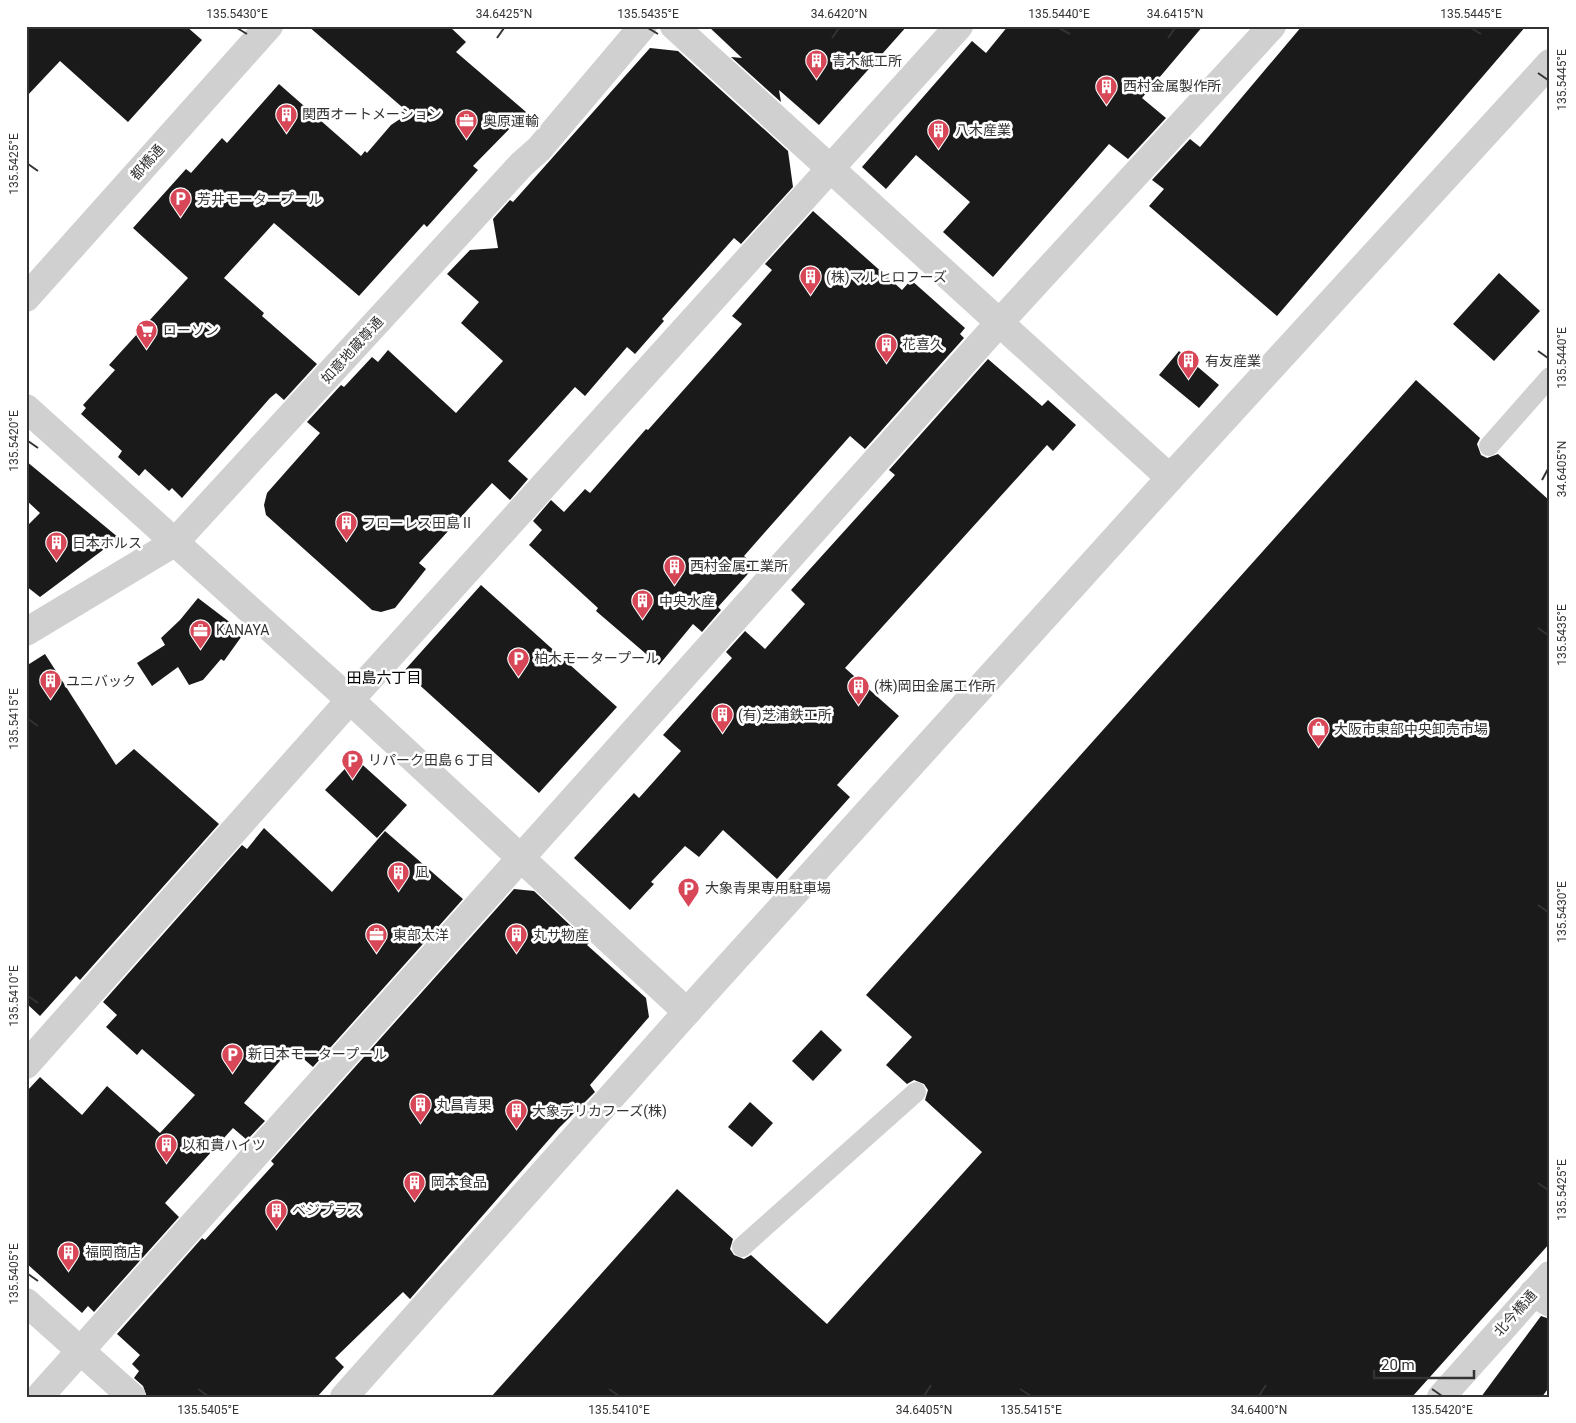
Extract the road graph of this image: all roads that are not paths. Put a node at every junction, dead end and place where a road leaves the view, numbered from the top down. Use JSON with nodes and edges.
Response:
{"nodes":[{"id":1,"x":269,"y":26,"type":"edge"},
{"id":2,"x":643,"y":26,"type":"edge"},
{"id":3,"x":674,"y":26,"type":"edge"},
{"id":4,"x":959,"y":26,"type":"edge"},
{"id":5,"x":1272,"y":26,"type":"edge"},
{"id":6,"x":1550,"y":63,"type":"edge"},
{"id":7,"x":830,"y":170,"type":"junction"},
{"id":8,"x":26,"y":298,"type":"edge"},
{"id":9,"x":999,"y":323,"type":"junction"},
{"id":10,"x":1550,"y":378,"type":"edge"},
{"id":11,"x":26,"y":408,"type":"edge"},
{"id":12,"x":1489,"y":446,"type":"dead end"},
{"id":13,"x":1170,"y":478,"type":"junction"},
{"id":14,"x":174,"y":543,"type":"junction"},
{"id":15,"x":26,"y":632,"type":"edge"},
{"id":16,"x":350,"y":700,"type":"junction"},
{"id":17,"x":521,"y":858,"type":"junction"},
{"id":18,"x":687,"y":1012,"type":"junction"},
{"id":19,"x":26,"y":1065,"type":"edge"},
{"id":20,"x":916,"y":1092,"type":"dead end"},
{"id":21,"x":742,"y":1247,"type":"dead end"},
{"id":22,"x":1544,"y":1290,"type":"edge"},
{"id":23,"x":26,"y":1302,"type":"edge"},
{"id":24,"x":80,"y":1352,"type":"junction"},
{"id":25,"x":39,"y":1397,"type":"edge"},
{"id":26,"x":132,"y":1397,"type":"edge"},
{"id":27,"x":344,"y":1397,"type":"edge"},
{"id":28,"x":1441,"y":1397,"type":"edge"}],
"edges":[{"from":1,"to":8,"type":"street","name":"都橋通"},
{"from":2,"to":14,"type":"street","name":"如意地蔵尊通"},
{"from":3,"to":7,"type":"street"},
{"from":4,"to":7,"type":"street"},
{"from":5,"to":9,"type":"street"},
{"from":6,"to":13,"type":"street"},
{"from":7,"to":9,"type":"street"},
{"from":7,"to":16,"type":"street"},
{"from":9,"to":13,"type":"street"},
{"from":9,"to":17,"type":"street"},
{"from":10,"to":12,"type":"lane"},
{"from":11,"to":14,"type":"street"},
{"from":13,"to":18,"type":"street"},
{"from":14,"to":15,"type":"street","name":"如意地蔵尊通"},
{"from":14,"to":16,"type":"street"},
{"from":16,"to":17,"type":"street"},
{"from":16,"to":19,"type":"street"},
{"from":17,"to":18,"type":"street"},
{"from":17,"to":24,"type":"street"},
{"from":18,"to":27,"type":"street"},
{"from":20,"to":21,"type":"lane"},
{"from":22,"to":28,"type":"street","name":"北今橋通"},
{"from":23,"to":24,"type":"street"},
{"from":24,"to":25,"type":"street"},
{"from":24,"to":26,"type":"street"}]}
